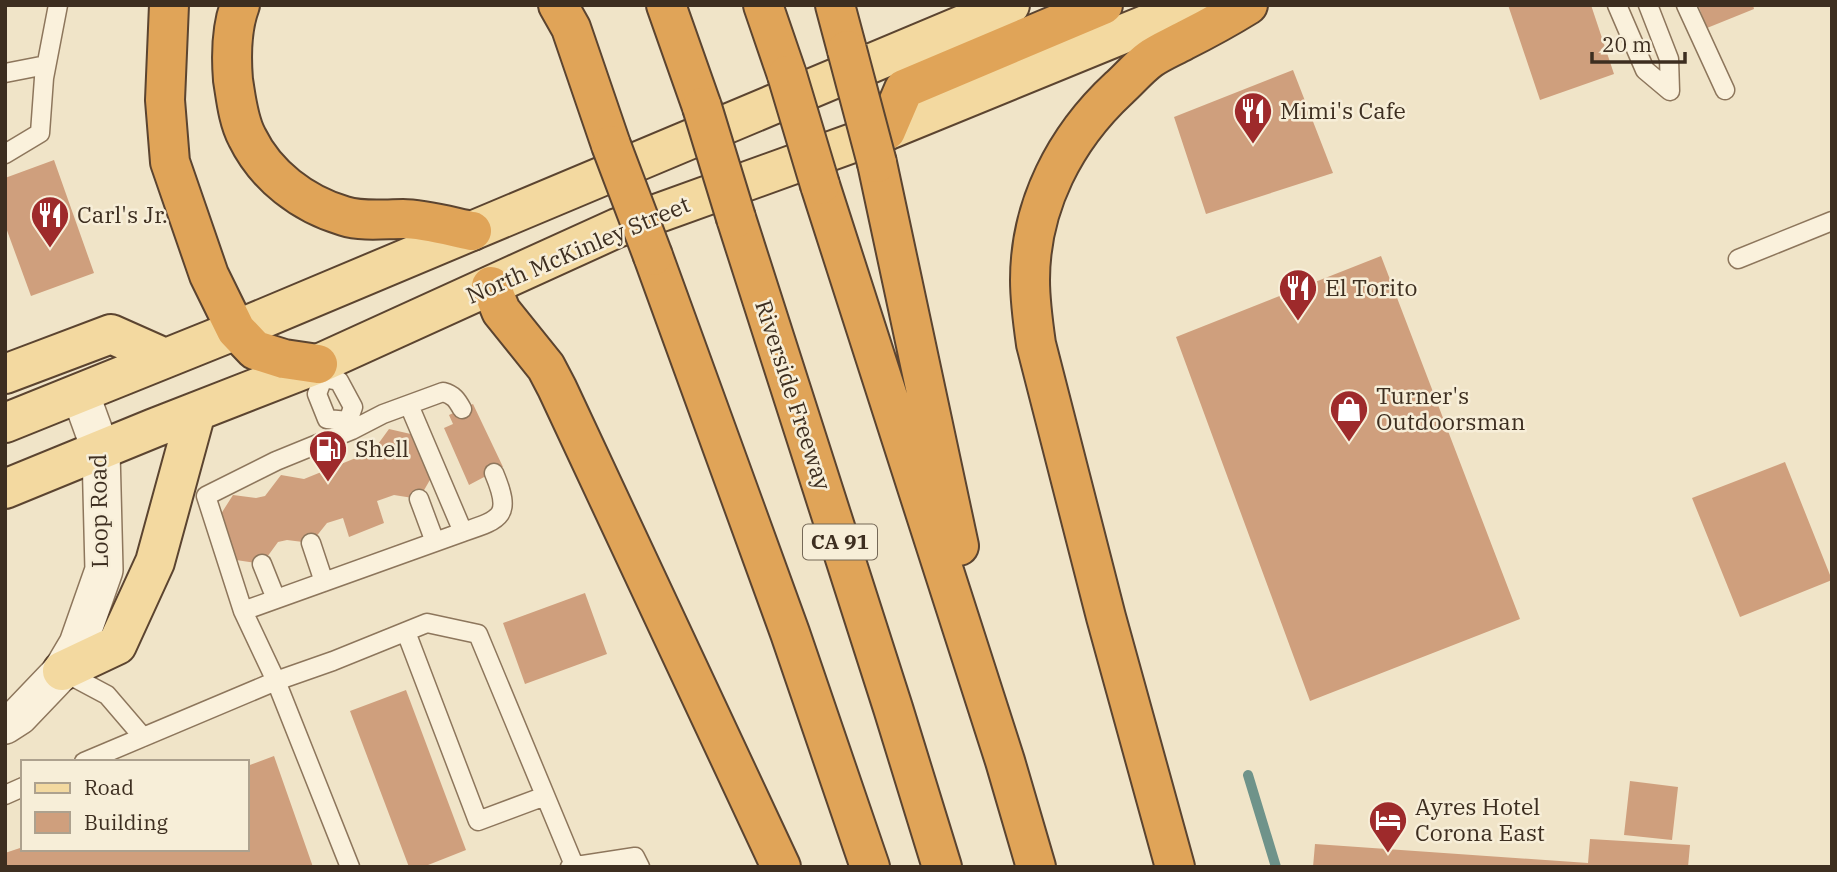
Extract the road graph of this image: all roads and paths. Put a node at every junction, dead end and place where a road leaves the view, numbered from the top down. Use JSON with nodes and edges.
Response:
{"nodes":[{"id":1,"x":58,"y":5,"type":"edge"},
{"id":2,"x":169,"y":5,"type":"edge"},
{"id":3,"x":240,"y":5,"type":"edge"},
{"id":4,"x":558,"y":5,"type":"edge"},
{"id":5,"x":666,"y":5,"type":"edge"},
{"id":6,"x":763,"y":5,"type":"edge"},
{"id":7,"x":835,"y":5,"type":"edge"},
{"id":8,"x":1010,"y":5,"type":"edge"},
{"id":9,"x":1103,"y":5,"type":"edge"},
{"id":10,"x":1195,"y":5,"type":"edge"},
{"id":11,"x":1248,"y":5,"type":"edge"},
{"id":12,"x":1617,"y":5,"type":"edge"},
{"id":13,"x":1648,"y":5,"type":"edge"},
{"id":14,"x":1685,"y":5,"type":"edge"},
{"id":15,"x":46,"y":65,"type":"junction"},
{"id":16,"x":5,"y":73,"type":"edge"},
{"id":17,"x":1725,"y":90,"type":"dead end"},
{"id":18,"x":882,"y":147,"type":"junction"},
{"id":19,"x":5,"y":154,"type":"edge"},
{"id":20,"x":1832,"y":221,"type":"edge"},
{"id":21,"x":472,"y":231,"type":"junction"},
{"id":22,"x":1738,"y":259,"type":"dead end"},
{"id":23,"x":491,"y":286,"type":"junction"},
{"id":24,"x":236,"y":330,"type":"junction"},
{"id":25,"x":165,"y":358,"type":"junction"},
{"id":26,"x":321,"y":371,"type":"junction"},
{"id":27,"x":5,"y":374,"type":"edge"},
{"id":28,"x":79,"y":393,"type":"junction"},
{"id":29,"x":409,"y":405,"type":"junction"},
{"id":30,"x":462,"y":409,"type":"dead end"},
{"id":31,"x":196,"y":412,"type":"junction"},
{"id":32,"x":5,"y":423,"type":"edge"},
{"id":33,"x":350,"y":426,"type":"junction"},
{"id":34,"x":101,"y":451,"type":"junction"},
{"id":35,"x":494,"y":473,"type":"dead end"},
{"id":36,"x":5,"y":489,"type":"edge"},
{"id":37,"x":419,"y":499,"type":"dead end"},
{"id":38,"x":463,"y":532,"type":"junction"},
{"id":39,"x":435,"y":542,"type":"junction"},
{"id":40,"x":311,"y":543,"type":"dead end"},
{"id":41,"x":262,"y":564,"type":"dead end"},
{"id":42,"x":324,"y":582,"type":"junction"},
{"id":43,"x":276,"y":599,"type":"junction"},
{"id":44,"x":243,"y":611,"type":"junction"},
{"id":45,"x":406,"y":632,"type":"junction"},
{"id":46,"x":62,"y":671,"type":"junction"},
{"id":47,"x":276,"y":681,"type":"junction"},
{"id":48,"x":5,"y":724,"type":"edge"},
{"id":49,"x":143,"y":737,"type":"junction"},
{"id":50,"x":89,"y":760,"type":"edge"},
{"id":51,"x":1004,"y":761,"type":"junction"},
{"id":52,"x":21,"y":788,"type":"edge"},
{"id":53,"x":5,"y":795,"type":"edge"},
{"id":54,"x":545,"y":796,"type":"junction"},
{"id":55,"x":572,"y":866,"type":"edge"},
{"id":56,"x":350,"y":867,"type":"edge"},
{"id":57,"x":640,"y":867,"type":"edge"},
{"id":58,"x":781,"y":867,"type":"edge"},
{"id":59,"x":870,"y":867,"type":"edge"},
{"id":60,"x":942,"y":867,"type":"edge"},
{"id":61,"x":1036,"y":867,"type":"edge"},
{"id":62,"x":1175,"y":867,"type":"edge"}],
"edges":[{"from":1,"to":15,"type":"lane"},
{"from":2,"to":24,"type":"highway"},
{"from":3,"to":21,"type":"highway"},
{"from":4,"to":59,"type":"highway","bridge":true},
{"from":5,"to":60,"type":"highway","name":"Riverside Freeway","number":"CA 91","bridge":true},
{"from":6,"to":51,"type":"highway","bridge":true},
{"from":7,"to":18,"type":"highway","bridge":true},
{"from":8,"to":21,"type":"main road"},
{"from":9,"to":18,"type":"highway"},
{"from":10,"to":18,"type":"main road","name":"North McKinley Street"},
{"from":11,"to":62,"type":"highway"},
{"from":12,"to":13,"type":"lane"},
{"from":14,"to":17,"type":"lane"},
{"from":15,"to":16,"type":"lane"},
{"from":15,"to":19,"type":"lane"},
{"from":18,"to":23,"type":"main road","name":"North McKinley Street"},
{"from":18,"to":51,"type":"highway"},
{"from":20,"to":22,"type":"lane"},
{"from":21,"to":24,"type":"main road"},
{"from":23,"to":26,"type":"main road","name":"North McKinley Street"},
{"from":23,"to":58,"type":"highway"},
{"from":24,"to":25,"type":"main road"},
{"from":24,"to":26,"type":"highway"},
{"from":25,"to":27,"type":"main road"},
{"from":25,"to":28,"type":"main road"},
{"from":26,"to":31,"type":"main road","name":"North McKinley Street"},
{"from":26,"to":33,"type":"lane"},
{"from":26,"to":33,"type":"lane"},
{"from":28,"to":32,"type":"main road"},
{"from":28,"to":34,"type":"street","name":"Loop Road"},
{"from":29,"to":30,"type":"lane"},
{"from":29,"to":33,"type":"lane"},
{"from":29,"to":38,"type":"lane"},
{"from":31,"to":34,"type":"main road","name":"North McKinley Street"},
{"from":31,"to":46,"type":"main road"},
{"from":33,"to":44,"type":"lane"},
{"from":34,"to":36,"type":"main road","name":"North McKinley Street"},
{"from":34,"to":46,"type":"street","name":"Loop Road"},
{"from":35,"to":38,"type":"lane"},
{"from":37,"to":39,"type":"lane"},
{"from":38,"to":39,"type":"lane"},
{"from":39,"to":42,"type":"lane"},
{"from":40,"to":42,"type":"lane"},
{"from":41,"to":43,"type":"lane"},
{"from":42,"to":43,"type":"lane"},
{"from":43,"to":44,"type":"lane"},
{"from":44,"to":47,"type":"lane"},
{"from":45,"to":47,"type":"lane"},
{"from":45,"to":54,"type":"lane"},
{"from":45,"to":54,"type":"lane"},
{"from":46,"to":48,"type":"street","name":"Loop Road"},
{"from":46,"to":49,"type":"lane"},
{"from":47,"to":49,"type":"lane"},
{"from":47,"to":56,"type":"lane"},
{"from":49,"to":50,"type":"lane"},
{"from":51,"to":61,"type":"highway"},
{"from":52,"to":53,"type":"lane"},
{"from":54,"to":55,"type":"lane"},
{"from":55,"to":57,"type":"lane"}]}
